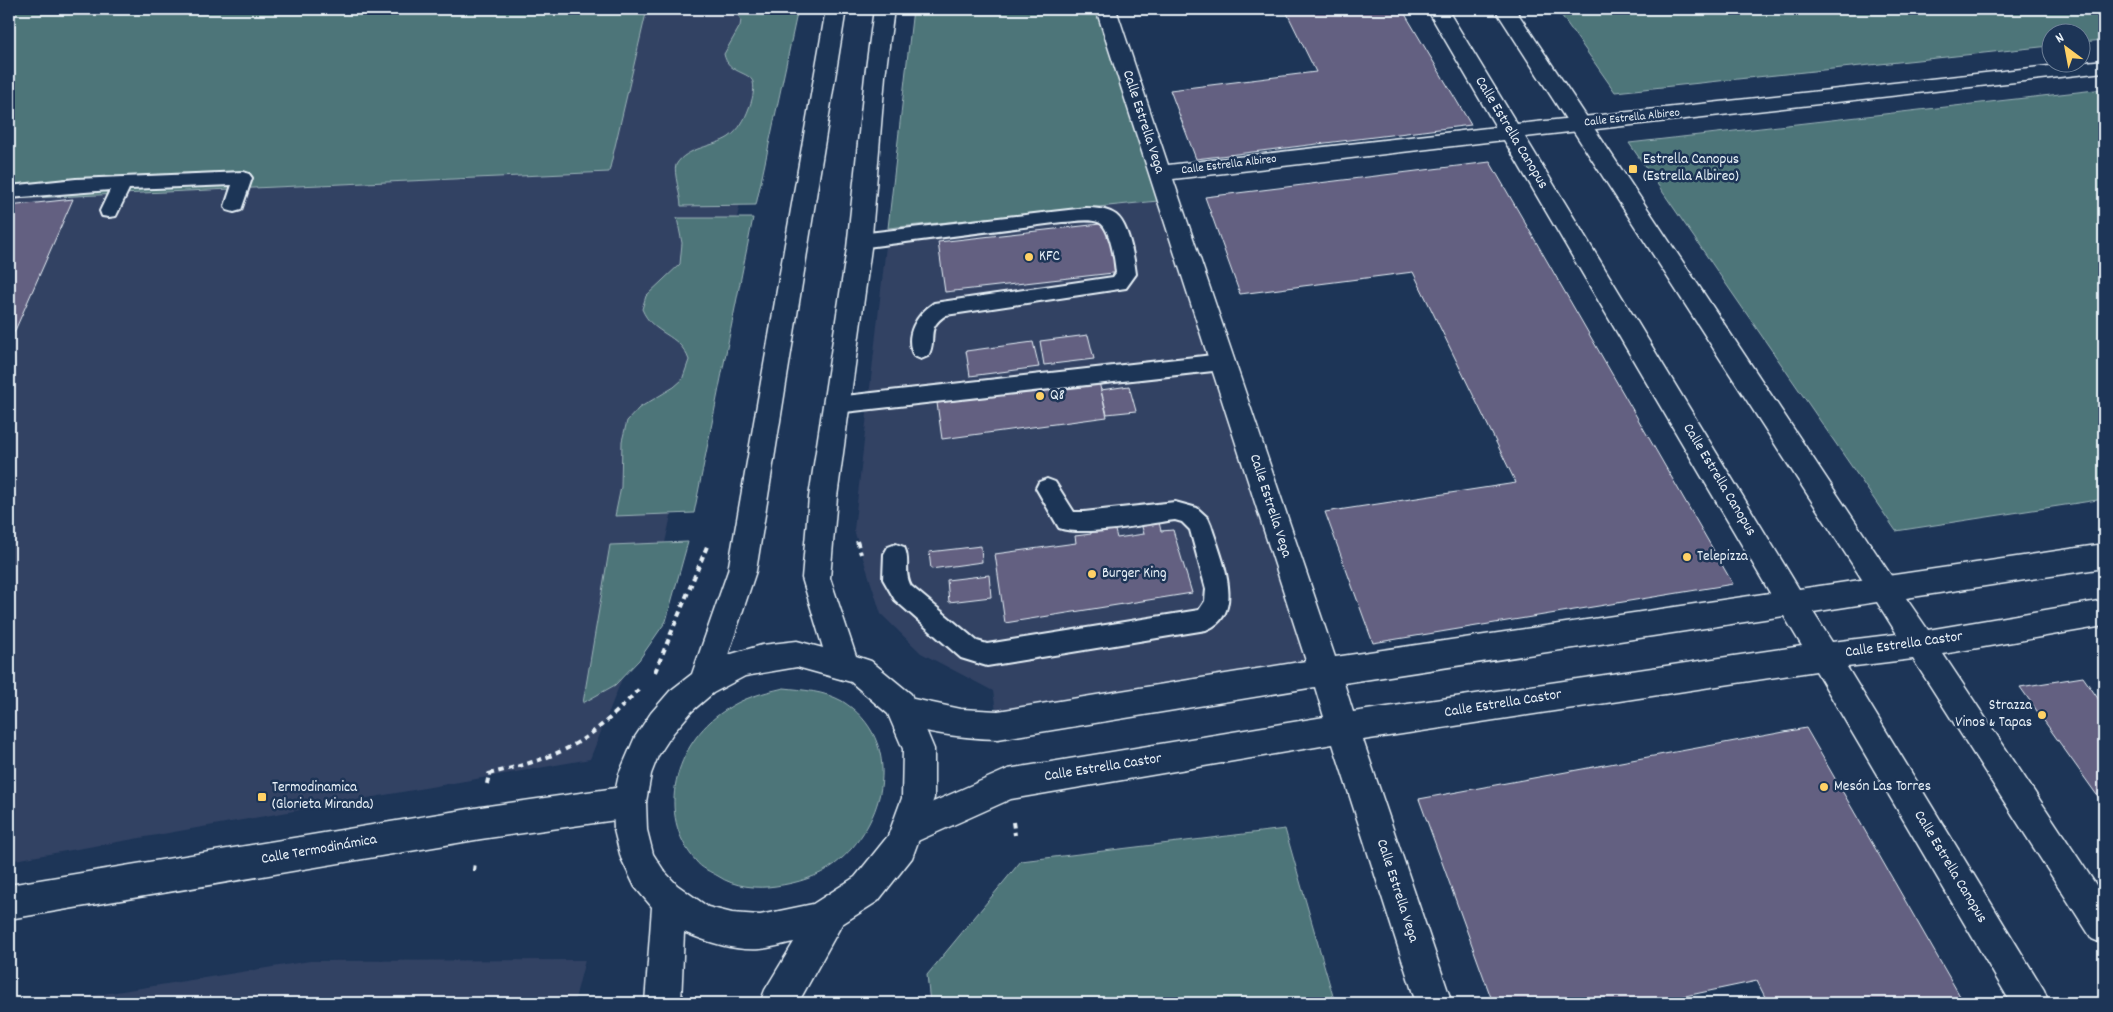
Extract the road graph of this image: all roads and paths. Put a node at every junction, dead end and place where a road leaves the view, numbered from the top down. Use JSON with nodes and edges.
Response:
{"nodes":[{"id":1,"x":836,"y":9,"type":"edge"},
{"id":2,"x":884,"y":9,"type":"edge"},
{"id":3,"x":1106,"y":9,"type":"edge"},
{"id":4,"x":1437,"y":9,"type":"edge"},
{"id":5,"x":1505,"y":9,"type":"edge"},
{"id":6,"x":2104,"y":66,"type":"edge"},
{"id":7,"x":1580,"y":124,"type":"junction"},
{"id":8,"x":1511,"y":132,"type":"junction"},
{"id":9,"x":1159,"y":173,"type":"junction"},
{"id":10,"x":122,"y":184,"type":"junction"},
{"id":11,"x":9,"y":192,"type":"edge"},
{"id":12,"x":234,"y":206,"type":"dead end"},
{"id":13,"x":109,"y":211,"type":"dead end"},
{"id":14,"x":859,"y":241,"type":"junction"},
{"id":15,"x":920,"y":351,"type":"dead end"},
{"id":16,"x":1222,"y":362,"type":"junction"},
{"id":17,"x":836,"y":405,"type":"junction"},
{"id":18,"x":1047,"y":488,"type":"dead end"},
{"id":19,"x":710,"y":541,"type":"dead end"},
{"id":20,"x":896,"y":554,"type":"dead end"},
{"id":21,"x":2104,"y":556,"type":"edge"},
{"id":22,"x":1884,"y":590,"type":"junction"},
{"id":23,"x":1792,"y":604,"type":"junction"},
{"id":24,"x":2104,"y":613,"type":"edge"},
{"id":25,"x":1920,"y":644,"type":"junction"},
{"id":26,"x":1824,"y":656,"type":"junction"},
{"id":27,"x":843,"y":662,"type":"junction"},
{"id":28,"x":1326,"y":672,"type":"junction"},
{"id":29,"x":651,"y":676,"type":"dead end"},
{"id":30,"x":704,"y":683,"type":"junction"},
{"id":31,"x":640,"y":688,"type":"dead end"},
{"id":32,"x":904,"y":711,"type":"junction"},
{"id":33,"x":1344,"y":728,"type":"junction"},
{"id":34,"x":489,"y":774,"type":"dead end"},
{"id":35,"x":630,"y":802,"type":"junction"},
{"id":36,"x":911,"y":828,"type":"junction"},
{"id":37,"x":9,"y":902,"type":"edge"},
{"id":38,"x":669,"y":902,"type":"junction"},
{"id":39,"x":829,"y":914,"type":"junction"},
{"id":40,"x":2104,"y":927,"type":"edge"},
{"id":41,"x":663,"y":1003,"type":"edge"},
{"id":42,"x":778,"y":1003,"type":"edge"},
{"id":43,"x":1434,"y":1003,"type":"edge"},
{"id":44,"x":2031,"y":1003,"type":"edge"}],
"edges":[{"from":1,"to":30,"type":"street"},
{"from":2,"to":14,"type":"street"},
{"from":3,"to":9,"type":"street","name":"Calle Estrella Vega"},
{"from":4,"to":8,"type":"street","name":"Calle Estrella Canopus"},
{"from":5,"to":7,"type":"street"},
{"from":6,"to":7,"type":"street","name":"Calle Estrella Albireo"},
{"from":7,"to":8,"type":"street","name":"Calle Estrella Albireo"},
{"from":7,"to":22,"type":"street"},
{"from":8,"to":9,"type":"street","name":"Calle Estrella Albireo"},
{"from":8,"to":23,"type":"street","name":"Calle Estrella Canopus"},
{"from":9,"to":16,"type":"street","name":"Calle Estrella Vega"},
{"from":10,"to":11,"type":"lane"},
{"from":10,"to":12,"type":"lane"},
{"from":10,"to":13,"type":"lane"},
{"from":14,"to":15,"type":"lane"},
{"from":14,"to":17,"type":"street"},
{"from":16,"to":17,"type":"lane"},
{"from":16,"to":28,"type":"street","name":"Calle Estrella Vega"},
{"from":17,"to":27,"type":"street"},
{"from":18,"to":20,"type":"lane"},
{"from":19,"to":29,"type":"path"},
{"from":21,"to":22,"type":"street"},
{"from":22,"to":23,"type":"street"},
{"from":22,"to":25,"type":"street"},
{"from":23,"to":26,"type":"street","name":"Calle Estrella Canopus"},
{"from":23,"to":28,"type":"street"},
{"from":24,"to":25,"type":"street","name":"Calle Estrella Castor"},
{"from":25,"to":26,"type":"street","name":"Calle Estrella Castor"},
{"from":25,"to":40,"type":"street"},
{"from":26,"to":33,"type":"street","name":"Calle Estrella Castor"},
{"from":26,"to":44,"type":"street","name":"Calle Estrella Canopus"},
{"from":27,"to":30,"type":"street"},
{"from":27,"to":32,"type":"street"},
{"from":28,"to":32,"type":"street"},
{"from":28,"to":33,"type":"street","name":"Calle Estrella Vega"},
{"from":30,"to":35,"type":"street"},
{"from":31,"to":34,"type":"path"},
{"from":32,"to":36,"type":"street"},
{"from":33,"to":36,"type":"street","name":"Calle Estrella Castor"},
{"from":33,"to":43,"type":"street","name":"Calle Estrella Vega"},
{"from":35,"to":37,"type":"street","name":"Calle Termodinámica"},
{"from":35,"to":38,"type":"street"},
{"from":36,"to":39,"type":"street"},
{"from":38,"to":39,"type":"street"},
{"from":38,"to":41,"type":"street"},
{"from":39,"to":42,"type":"street"}]}
